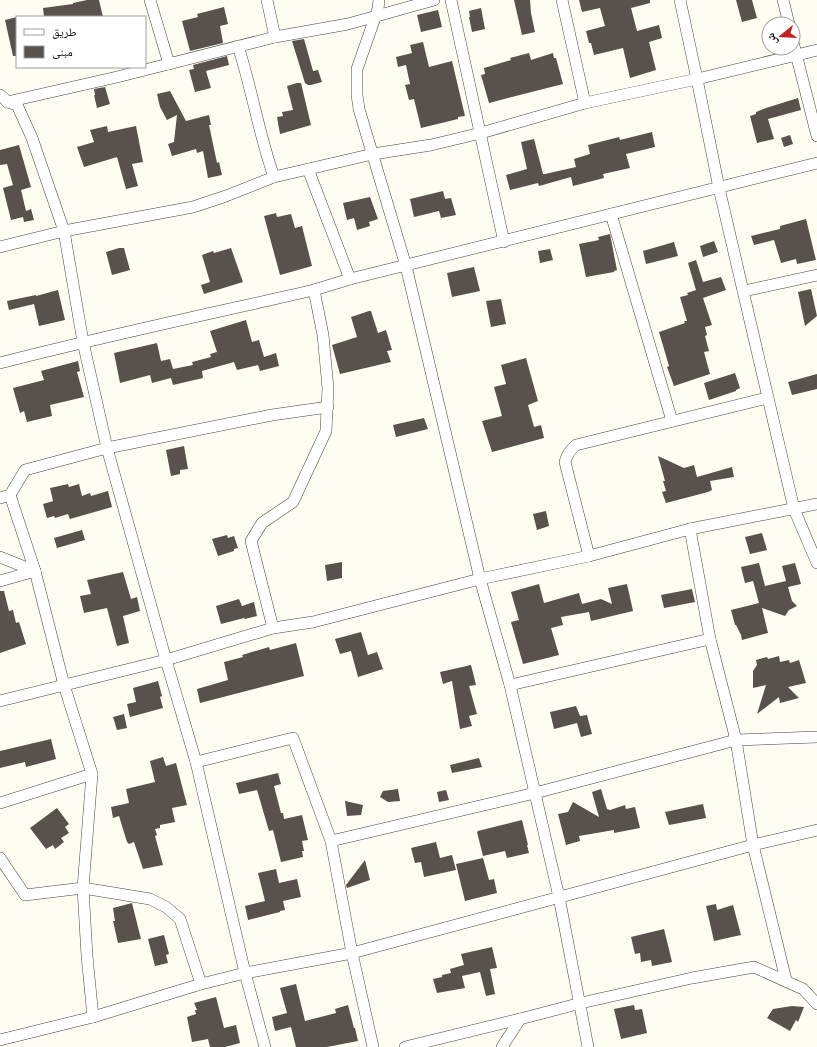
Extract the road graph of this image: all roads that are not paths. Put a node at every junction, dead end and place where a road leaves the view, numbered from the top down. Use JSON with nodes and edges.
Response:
{"nodes":[{"id":1,"x":150,"y":0,"type":"edge"},
{"id":2,"x":267,"y":0,"type":"edge"},
{"id":3,"x":379,"y":0,"type":"edge"},
{"id":4,"x":434,"y":0,"type":"edge"},
{"id":5,"x":451,"y":0,"type":"edge"},
{"id":6,"x":562,"y":0,"type":"edge"},
{"id":7,"x":680,"y":0,"type":"edge"},
{"id":8,"x":783,"y":0,"type":"edge"},
{"id":9,"x":787,"y":16,"type":"edge"},
{"id":10,"x":374,"y":17,"type":"junction"},
{"id":11,"x":275,"y":37,"type":"junction"},
{"id":12,"x":238,"y":46,"type":"junction"},
{"id":13,"x":817,"y":50,"type":"edge"},
{"id":14,"x":801,"y":54,"type":"edge"},
{"id":15,"x":792,"y":56,"type":"edge"},
{"id":16,"x":796,"y":56,"type":"edge"},
{"id":17,"x":169,"y":64,"type":"junction"},
{"id":18,"x":698,"y":79,"type":"junction"},
{"id":19,"x":3,"y":100,"type":"edge"},
{"id":20,"x":585,"y":103,"type":"junction"},
{"id":21,"x":481,"y":133,"type":"junction"},
{"id":22,"x":817,"y":136,"type":"edge"},
{"id":23,"x":373,"y":154,"type":"junction"},
{"id":24,"x":817,"y":163,"type":"edge"},
{"id":25,"x":308,"y":169,"type":"junction"},
{"id":26,"x":274,"y":178,"type":"junction"},
{"id":27,"x":719,"y":188,"type":"junction"},
{"id":28,"x":611,"y":214,"type":"junction"},
{"id":29,"x":64,"y":231,"type":"junction"},
{"id":30,"x":504,"y":242,"type":"junction"},
{"id":31,"x":0,"y":247,"type":"edge"},
{"id":32,"x":406,"y":266,"type":"junction"},
{"id":33,"x":817,"y":275,"type":"edge"},
{"id":34,"x":350,"y":280,"type":"junction"},
{"id":35,"x":314,"y":290,"type":"junction"},
{"id":36,"x":744,"y":291,"type":"junction"},
{"id":37,"x":83,"y":342,"type":"junction"},
{"id":38,"x":0,"y":363,"type":"edge"},
{"id":39,"x":767,"y":398,"type":"junction"},
{"id":40,"x":328,"y":407,"type":"junction"},
{"id":41,"x":672,"y":421,"type":"junction"},
{"id":42,"x":107,"y":448,"type":"junction"},
{"id":43,"x":5,"y":496,"type":"edge"},
{"id":44,"x":817,"y":504,"type":"edge"},
{"id":45,"x":794,"y":509,"type":"junction"},
{"id":46,"x":690,"y":529,"type":"junction"},
{"id":47,"x":589,"y":556,"type":"junction"},
{"id":48,"x":0,"y":557,"type":"edge"},
{"id":49,"x":817,"y":563,"type":"edge"},
{"id":50,"x":35,"y":571,"type":"junction"},
{"id":51,"x":480,"y":579,"type":"junction"},
{"id":52,"x":0,"y":581,"type":"edge"},
{"id":53,"x":273,"y":628,"type":"junction"},
{"id":54,"x":710,"y":639,"type":"junction"},
{"id":55,"x":166,"y":660,"type":"junction"},
{"id":56,"x":510,"y":685,"type":"junction"},
{"id":57,"x":64,"y":686,"type":"junction"},
{"id":58,"x":0,"y":701,"type":"edge"},
{"id":59,"x":817,"y":737,"type":"edge"},
{"id":60,"x":736,"y":740,"type":"junction"},
{"id":61,"x":196,"y":762,"type":"junction"},
{"id":62,"x":92,"y":774,"type":"junction"},
{"id":63,"x":535,"y":793,"type":"junction"},
{"id":64,"x":0,"y":803,"type":"edge"},
{"id":65,"x":817,"y":830,"type":"edge"},
{"id":66,"x":331,"y":841,"type":"junction"},
{"id":67,"x":752,"y":845,"type":"junction"},
{"id":68,"x":0,"y":858,"type":"edge"},
{"id":69,"x":84,"y":888,"type":"junction"},
{"id":70,"x":559,"y":897,"type":"junction"},
{"id":71,"x":352,"y":952,"type":"junction"},
{"id":72,"x":245,"y":973,"type":"junction"},
{"id":73,"x":786,"y":980,"type":"junction"},
{"id":74,"x":202,"y":984,"type":"junction"},
{"id":75,"x":581,"y":1003,"type":"junction"},
{"id":76,"x":817,"y":1004,"type":"edge"},
{"id":77,"x":93,"y":1017,"type":"junction"},
{"id":78,"x":520,"y":1019,"type":"junction"},
{"id":79,"x":0,"y":1040,"type":"edge"},
{"id":80,"x":265,"y":1047,"type":"edge"},
{"id":81,"x":373,"y":1047,"type":"edge"},
{"id":82,"x":405,"y":1047,"type":"edge"},
{"id":83,"x":502,"y":1047,"type":"edge"},
{"id":84,"x":588,"y":1047,"type":"edge"}],
"edges":[{"from":1,"to":17,"type":"street"},
{"from":2,"to":11,"type":"street"},
{"from":3,"to":10,"type":"street"},
{"from":4,"to":10,"type":"street"},
{"from":5,"to":21,"type":"street"},
{"from":6,"to":20,"type":"street"},
{"from":7,"to":18,"type":"street"},
{"from":8,"to":9,"type":"street"},
{"from":10,"to":11,"type":"street"},
{"from":10,"to":23,"type":"street"},
{"from":11,"to":12,"type":"street"},
{"from":12,"to":17,"type":"street"},
{"from":12,"to":26,"type":"street"},
{"from":13,"to":14,"type":"street"},
{"from":15,"to":18,"type":"street"},
{"from":16,"to":22,"type":"street"},
{"from":17,"to":19,"type":"street"},
{"from":18,"to":20,"type":"street"},
{"from":18,"to":27,"type":"street"},
{"from":19,"to":29,"type":"street"},
{"from":20,"to":21,"type":"street"},
{"from":21,"to":23,"type":"street"},
{"from":21,"to":30,"type":"street"},
{"from":23,"to":25,"type":"street"},
{"from":23,"to":32,"type":"street"},
{"from":24,"to":27,"type":"street"},
{"from":25,"to":26,"type":"street"},
{"from":25,"to":34,"type":"street"},
{"from":26,"to":29,"type":"street"},
{"from":27,"to":28,"type":"street"},
{"from":27,"to":36,"type":"street"},
{"from":28,"to":30,"type":"street"},
{"from":28,"to":41,"type":"street"},
{"from":29,"to":31,"type":"street"},
{"from":29,"to":37,"type":"street"},
{"from":30,"to":32,"type":"street"},
{"from":32,"to":34,"type":"street"},
{"from":32,"to":51,"type":"street"},
{"from":33,"to":36,"type":"street"},
{"from":34,"to":35,"type":"street"},
{"from":35,"to":37,"type":"street"},
{"from":35,"to":40,"type":"street"},
{"from":36,"to":39,"type":"street"},
{"from":37,"to":38,"type":"street"},
{"from":37,"to":42,"type":"street"},
{"from":39,"to":41,"type":"street"},
{"from":39,"to":45,"type":"street"},
{"from":40,"to":42,"type":"street"},
{"from":40,"to":53,"type":"street"},
{"from":41,"to":47,"type":"street"},
{"from":42,"to":43,"type":"street"},
{"from":42,"to":55,"type":"street"},
{"from":43,"to":50,"type":"street"},
{"from":44,"to":45,"type":"street"},
{"from":45,"to":46,"type":"street"},
{"from":45,"to":49,"type":"street"},
{"from":46,"to":47,"type":"street"},
{"from":46,"to":54,"type":"street"},
{"from":47,"to":51,"type":"street"},
{"from":48,"to":50,"type":"street"},
{"from":50,"to":52,"type":"street"},
{"from":50,"to":57,"type":"street"},
{"from":51,"to":53,"type":"street"},
{"from":51,"to":56,"type":"street"},
{"from":53,"to":55,"type":"street"},
{"from":54,"to":56,"type":"street"},
{"from":54,"to":60,"type":"street"},
{"from":55,"to":57,"type":"street"},
{"from":55,"to":61,"type":"street"},
{"from":56,"to":63,"type":"street"},
{"from":57,"to":58,"type":"street"},
{"from":57,"to":62,"type":"street"},
{"from":59,"to":60,"type":"street"},
{"from":60,"to":63,"type":"street"},
{"from":60,"to":67,"type":"street"},
{"from":61,"to":66,"type":"street"},
{"from":61,"to":72,"type":"street"},
{"from":62,"to":64,"type":"street"},
{"from":62,"to":69,"type":"street"},
{"from":63,"to":66,"type":"street"},
{"from":63,"to":70,"type":"street"},
{"from":65,"to":67,"type":"street"},
{"from":66,"to":71,"type":"street"},
{"from":67,"to":70,"type":"street"},
{"from":67,"to":73,"type":"street"},
{"from":68,"to":69,"type":"street"},
{"from":69,"to":74,"type":"street"},
{"from":69,"to":77,"type":"street"},
{"from":70,"to":71,"type":"street"},
{"from":70,"to":75,"type":"street"},
{"from":71,"to":72,"type":"street"},
{"from":71,"to":81,"type":"street"},
{"from":72,"to":74,"type":"street"},
{"from":72,"to":80,"type":"street"},
{"from":73,"to":75,"type":"street"},
{"from":73,"to":76,"type":"street"},
{"from":74,"to":77,"type":"street"},
{"from":75,"to":78,"type":"street"},
{"from":75,"to":84,"type":"street"},
{"from":77,"to":79,"type":"street"},
{"from":78,"to":82,"type":"street"},
{"from":78,"to":83,"type":"street"}]}
